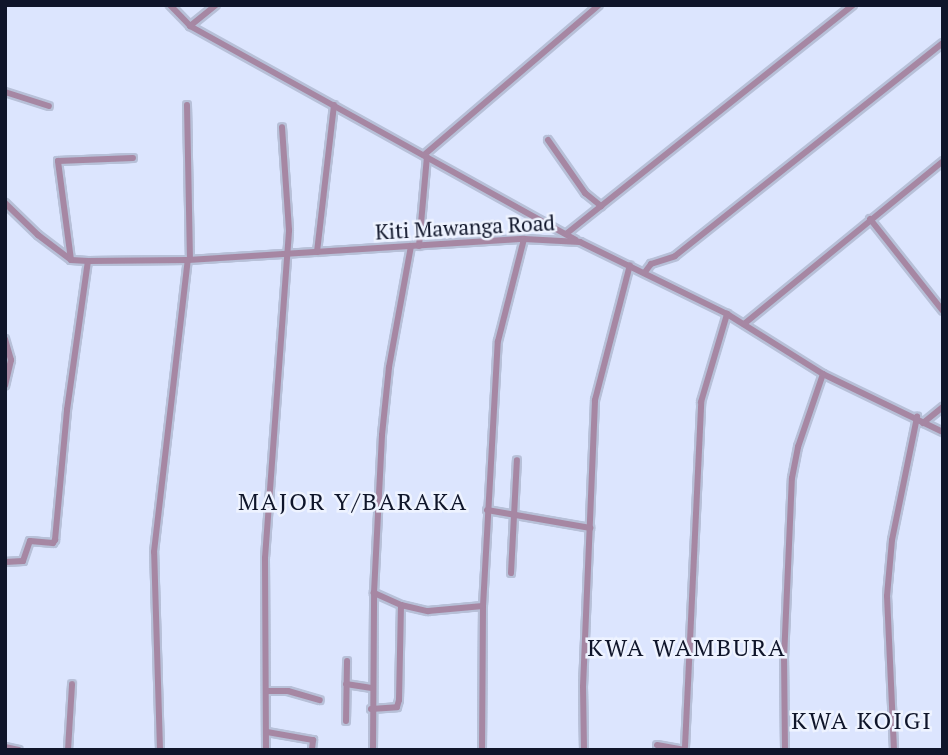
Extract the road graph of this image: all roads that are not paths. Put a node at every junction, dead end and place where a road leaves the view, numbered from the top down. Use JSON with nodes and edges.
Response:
{"nodes":[{"id":1,"x":170,"y":5,"type":"edge"},
{"id":2,"x":216,"y":5,"type":"edge"},
{"id":3,"x":599,"y":5,"type":"edge"},
{"id":4,"x":853,"y":5,"type":"edge"},
{"id":5,"x":190,"y":26,"type":"junction"},
{"id":6,"x":943,"y":44,"type":"edge"},
{"id":7,"x":5,"y":92,"type":"edge"},
{"id":8,"x":187,"y":105,"type":"dead end"},
{"id":9,"x":334,"y":105,"type":"junction"},
{"id":10,"x":49,"y":106,"type":"dead end"},
{"id":11,"x":282,"y":127,"type":"dead end"},
{"id":12,"x":548,"y":140,"type":"dead end"},
{"id":13,"x":425,"y":156,"type":"junction"},
{"id":14,"x":132,"y":158,"type":"dead end"},
{"id":15,"x":943,"y":161,"type":"edge"},
{"id":16,"x":5,"y":203,"type":"edge"},
{"id":17,"x":601,"y":206,"type":"junction"},
{"id":18,"x":870,"y":219,"type":"junction"},
{"id":19,"x":566,"y":234,"type":"junction"},
{"id":20,"x":524,"y":239,"type":"junction"},
{"id":21,"x":580,"y":242,"type":"junction"},
{"id":22,"x":415,"y":246,"type":"junction"},
{"id":23,"x":317,"y":252,"type":"junction"},
{"id":24,"x":288,"y":254,"type":"junction"},
{"id":25,"x":189,"y":259,"type":"junction"},
{"id":26,"x":71,"y":260,"type":"junction"},
{"id":27,"x":88,"y":261,"type":"junction"},
{"id":28,"x":630,"y":265,"type":"junction"},
{"id":29,"x":645,"y":272,"type":"junction"},
{"id":30,"x":943,"y":311,"type":"edge"},
{"id":31,"x":727,"y":314,"type":"junction"},
{"id":32,"x":744,"y":324,"type":"junction"},
{"id":33,"x":5,"y":339,"type":"edge"},
{"id":34,"x":823,"y":374,"type":"junction"},
{"id":35,"x":5,"y":385,"type":"edge"},
{"id":36,"x":943,"y":407,"type":"edge"},
{"id":37,"x":917,"y":417,"type":"junction"},
{"id":38,"x":923,"y":423,"type":"junction"},
{"id":39,"x":943,"y":432,"type":"edge"},
{"id":40,"x":517,"y":460,"type":"dead end"},
{"id":41,"x":487,"y":510,"type":"junction"},
{"id":42,"x":512,"y":514,"type":"junction"},
{"id":43,"x":590,"y":528,"type":"junction"},
{"id":44,"x":5,"y":562,"type":"edge"},
{"id":45,"x":511,"y":573,"type":"dead end"},
{"id":46,"x":374,"y":593,"type":"junction"},
{"id":47,"x":401,"y":605,"type":"junction"},
{"id":48,"x":483,"y":606,"type":"junction"},
{"id":49,"x":347,"y":661,"type":"dead end"},
{"id":50,"x":72,"y":684,"type":"dead end"},
{"id":51,"x":346,"y":684,"type":"junction"},
{"id":52,"x":372,"y":688,"type":"junction"},
{"id":53,"x":266,"y":691,"type":"junction"},
{"id":54,"x":320,"y":700,"type":"dead end"},
{"id":55,"x":371,"y":709,"type":"junction"},
{"id":56,"x":346,"y":722,"type":"dead end"},
{"id":57,"x":267,"y":732,"type":"junction"},
{"id":58,"x":657,"y":746,"type":"dead end"},
{"id":59,"x":5,"y":747,"type":"edge"},
{"id":60,"x":685,"y":749,"type":"edge"},
{"id":61,"x":19,"y":750,"type":"edge"},
{"id":62,"x":68,"y":750,"type":"edge"},
{"id":63,"x":160,"y":750,"type":"edge"},
{"id":64,"x":266,"y":750,"type":"edge"},
{"id":65,"x":312,"y":750,"type":"edge"},
{"id":66,"x":373,"y":750,"type":"edge"},
{"id":67,"x":482,"y":750,"type":"edge"},
{"id":68,"x":584,"y":750,"type":"edge"},
{"id":69,"x":785,"y":750,"type":"edge"},
{"id":70,"x":894,"y":750,"type":"edge"}],
"edges":[{"from":1,"to":5,"type":"street"},
{"from":2,"to":5,"type":"street"},
{"from":3,"to":13,"type":"street"},
{"from":4,"to":17,"type":"street"},
{"from":5,"to":9,"type":"street"},
{"from":6,"to":29,"type":"street"},
{"from":7,"to":10,"type":"street"},
{"from":8,"to":25,"type":"street"},
{"from":9,"to":13,"type":"street"},
{"from":9,"to":23,"type":"street"},
{"from":11,"to":24,"type":"street"},
{"from":12,"to":17,"type":"street"},
{"from":13,"to":19,"type":"street"},
{"from":13,"to":22,"type":"street"},
{"from":14,"to":26,"type":"street"},
{"from":15,"to":18,"type":"street"},
{"from":16,"to":26,"type":"street"},
{"from":17,"to":19,"type":"street"},
{"from":18,"to":30,"type":"street"},
{"from":18,"to":32,"type":"street"},
{"from":19,"to":21,"type":"street"},
{"from":20,"to":21,"type":"street","name":"Kiti Mawanga Road"},
{"from":20,"to":22,"type":"street","name":"Kiti Mawanga Road"},
{"from":20,"to":41,"type":"street"},
{"from":21,"to":28,"type":"street","name":"Kiti Mawanga Road"},
{"from":22,"to":23,"type":"street","name":"Kiti Mawanga Road"},
{"from":22,"to":46,"type":"street"},
{"from":23,"to":24,"type":"street","name":"Kiti Mawanga Road"},
{"from":24,"to":25,"type":"street","name":"Kiti Mawanga Road"},
{"from":24,"to":53,"type":"street"},
{"from":25,"to":27,"type":"street","name":"Kiti Mawanga Road"},
{"from":25,"to":63,"type":"street"},
{"from":26,"to":27,"type":"street","name":"Kiti Mawanga Road"},
{"from":27,"to":44,"type":"street"},
{"from":28,"to":29,"type":"street","name":"Kiti Mawanga Road"},
{"from":28,"to":43,"type":"street"},
{"from":29,"to":31,"type":"street","name":"Kiti Mawanga Road"},
{"from":31,"to":32,"type":"street","name":"Kiti Mawanga Road"},
{"from":31,"to":60,"type":"street"},
{"from":32,"to":34,"type":"street","name":"Kiti Mawanga Road"},
{"from":33,"to":35,"type":"street"},
{"from":34,"to":37,"type":"street","name":"Kiti Mawanga Road"},
{"from":34,"to":69,"type":"street"},
{"from":36,"to":38,"type":"street"},
{"from":37,"to":38,"type":"street","name":"Kiti Mawanga Road"},
{"from":37,"to":70,"type":"street"},
{"from":38,"to":39,"type":"street","name":"Kiti Mawanga Road"},
{"from":40,"to":42,"type":"street"},
{"from":41,"to":42,"type":"street"},
{"from":41,"to":48,"type":"street"},
{"from":42,"to":43,"type":"street"},
{"from":42,"to":45,"type":"street"},
{"from":43,"to":68,"type":"street"},
{"from":46,"to":47,"type":"street"},
{"from":46,"to":52,"type":"street"},
{"from":47,"to":48,"type":"street"},
{"from":47,"to":55,"type":"street"},
{"from":48,"to":67,"type":"street"},
{"from":49,"to":51,"type":"street"},
{"from":50,"to":62,"type":"street"},
{"from":51,"to":52,"type":"street"},
{"from":51,"to":56,"type":"street"},
{"from":52,"to":55,"type":"street"},
{"from":53,"to":54,"type":"street"},
{"from":53,"to":57,"type":"street"},
{"from":55,"to":66,"type":"street"},
{"from":57,"to":64,"type":"street"},
{"from":57,"to":65,"type":"street"},
{"from":58,"to":60,"type":"street"},
{"from":59,"to":61,"type":"street"}]}
